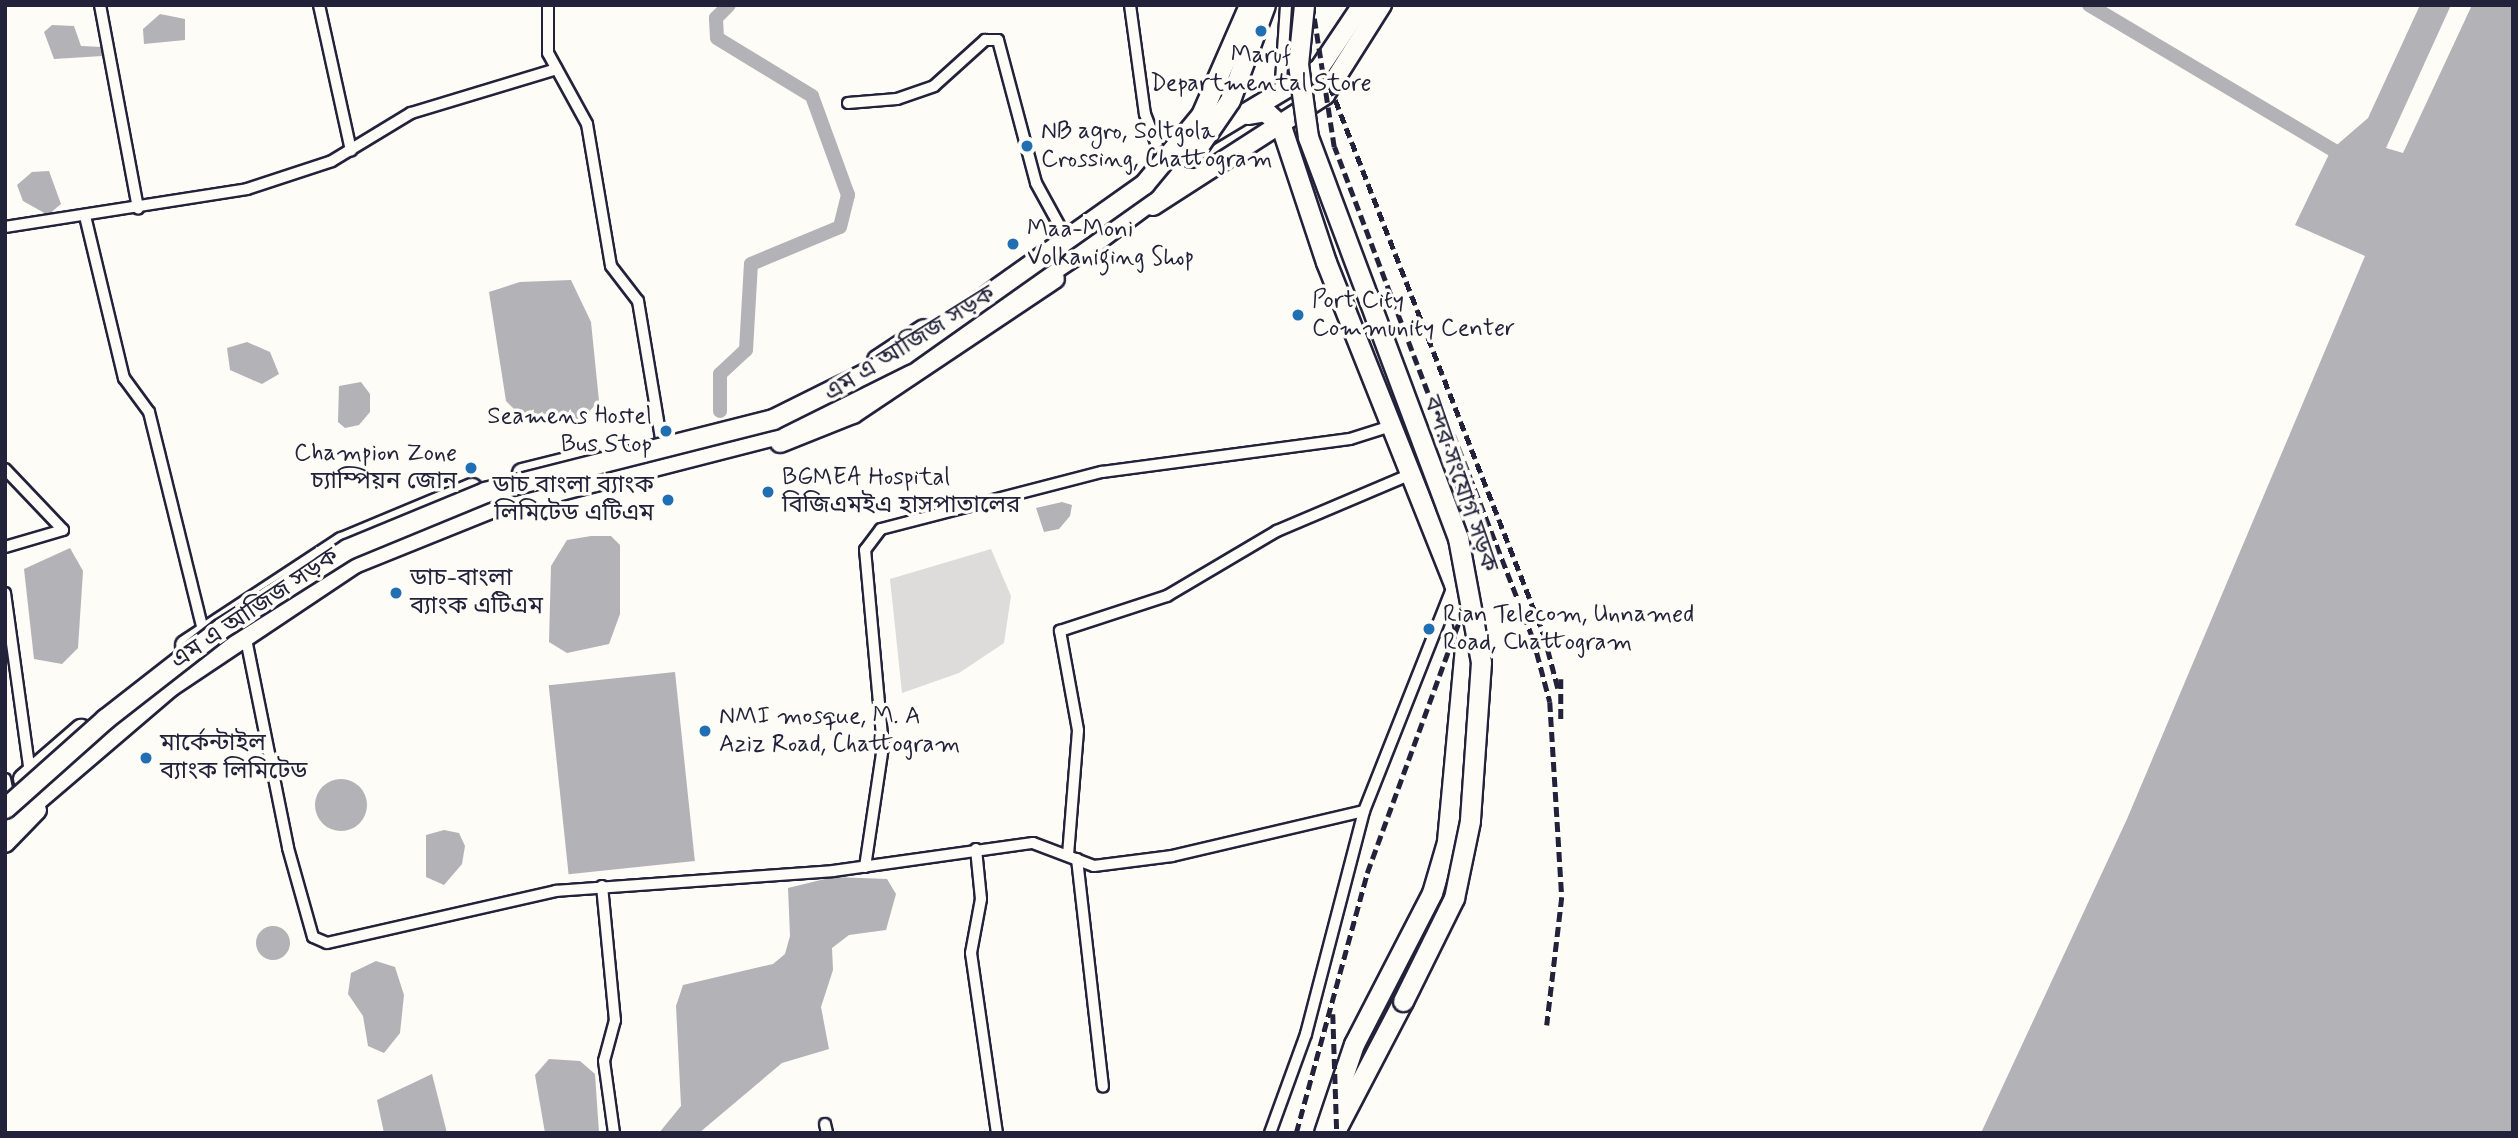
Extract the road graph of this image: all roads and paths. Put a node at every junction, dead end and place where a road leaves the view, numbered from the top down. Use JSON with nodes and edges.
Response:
{"nodes":[{"id":1,"x":100,"y":5,"type":"edge"},
{"id":2,"x":319,"y":5,"type":"edge"},
{"id":3,"x":548,"y":5,"type":"edge"},
{"id":4,"x":1130,"y":5,"type":"edge"},
{"id":5,"x":1249,"y":5,"type":"edge"},
{"id":6,"x":1265,"y":5,"type":"edge"},
{"id":7,"x":1286,"y":5,"type":"edge"},
{"id":8,"x":1304,"y":5,"type":"edge"},
{"id":9,"x":1362,"y":5,"type":"edge"},
{"id":10,"x":1382,"y":5,"type":"edge"},
{"id":11,"x":556,"y":69,"type":"junction"},
{"id":12,"x":1280,"y":96,"type":"junction"},
{"id":13,"x":848,"y":103,"type":"dead end"},
{"id":14,"x":1247,"y":114,"type":"junction"},
{"id":15,"x":1281,"y":126,"type":"junction"},
{"id":16,"x":351,"y":151,"type":"junction"},
{"id":17,"x":1163,"y":161,"type":"junction"},
{"id":18,"x":138,"y":208,"type":"junction"},
{"id":19,"x":85,"y":216,"type":"junction"},
{"id":20,"x":5,"y":227,"type":"edge"},
{"id":21,"x":1064,"y":234,"type":"junction"},
{"id":22,"x":1391,"y":426,"type":"junction"},
{"id":23,"x":661,"y":439,"type":"junction"},
{"id":24,"x":5,"y":470,"type":"edge"},
{"id":25,"x":1409,"y":475,"type":"junction"},
{"id":26,"x":5,"y":547,"type":"edge"},
{"id":27,"x":1454,"y":583,"type":"junction"},
{"id":28,"x":5,"y":593,"type":"edge"},
{"id":29,"x":203,"y":630,"type":"junction"},
{"id":30,"x":246,"y":639,"type":"junction"},
{"id":31,"x":30,"y":773,"type":"junction"},
{"id":32,"x":6,"y":794,"type":"edge"},
{"id":33,"x":1364,"y":811,"type":"junction"},
{"id":34,"x":5,"y":827,"type":"edge"},
{"id":35,"x":5,"y":843,"type":"edge"},
{"id":36,"x":976,"y":849,"type":"junction"},
{"id":37,"x":1072,"y":857,"type":"junction"},
{"id":38,"x":865,"y":867,"type":"junction"},
{"id":39,"x":602,"y":886,"type":"junction"},
{"id":40,"x":1103,"y":1087,"type":"dead end"},
{"id":41,"x":614,"y":1133,"type":"edge"},
{"id":42,"x":997,"y":1133,"type":"edge"},
{"id":43,"x":1270,"y":1133,"type":"edge"},
{"id":44,"x":1324,"y":1133,"type":"edge"},
{"id":45,"x":1334,"y":1133,"type":"edge"}],
"edges":[{"from":1,"to":18,"type":"street"},
{"from":2,"to":16,"type":"street"},
{"from":3,"to":11,"type":"street"},
{"from":4,"to":17,"type":"street"},
{"from":5,"to":32,"type":"highway","bridge":true},
{"from":6,"to":34,"type":"highway","bridge":true},
{"from":7,"to":12,"type":"street"},
{"from":8,"to":45,"type":"highway","name":"বন্দর সংযোগ সড়ক","bridge":true},
{"from":9,"to":12,"type":"main road","name":"এম এ আজিজ সড়ক"},
{"from":10,"to":15,"type":"main road","name":"এম এ আজিজ সড়ক"},
{"from":11,"to":16,"type":"street"},
{"from":11,"to":23,"type":"street"},
{"from":12,"to":14,"type":"main road","name":"এম এ আজিজ সড়ক"},
{"from":13,"to":21,"type":"street"},
{"from":14,"to":15,"type":"highway"},
{"from":14,"to":17,"type":"main road","name":"এম এ আজিজ সড়ক"},
{"from":15,"to":22,"type":"highway"},
{"from":15,"to":30,"type":"main road","name":"এম এ আজিজ সড়ক"},
{"from":16,"to":18,"type":"street"},
{"from":17,"to":21,"type":"main road","name":"এম এ আজিজ সড়ক"},
{"from":18,"to":19,"type":"street"},
{"from":19,"to":20,"type":"street"},
{"from":19,"to":29,"type":"street"},
{"from":21,"to":23,"type":"main road","name":"এম এ আজিজ সড়ক"},
{"from":22,"to":25,"type":"highway"},
{"from":22,"to":38,"type":"street"},
{"from":23,"to":29,"type":"main road","name":"এম এ আজিজ সড়ক"},
{"from":24,"to":26,"type":"street"},
{"from":25,"to":27,"type":"highway"},
{"from":25,"to":37,"type":"street"},
{"from":27,"to":33,"type":"street"},
{"from":27,"to":44,"type":"highway"},
{"from":28,"to":31,"type":"street"},
{"from":29,"to":31,"type":"main road","name":"এম এ আজিজ সড়ক"},
{"from":30,"to":35,"type":"main road","name":"এম এ আজিজ সড়ক"},
{"from":30,"to":39,"type":"street"},
{"from":31,"to":32,"type":"main road","name":"এম এ আজিজ সড়ক"},
{"from":33,"to":37,"type":"street"},
{"from":33,"to":43,"type":"street"},
{"from":36,"to":37,"type":"street"},
{"from":36,"to":38,"type":"street"},
{"from":36,"to":42,"type":"street"},
{"from":37,"to":40,"type":"street"},
{"from":38,"to":39,"type":"street"},
{"from":39,"to":41,"type":"street"}]}
